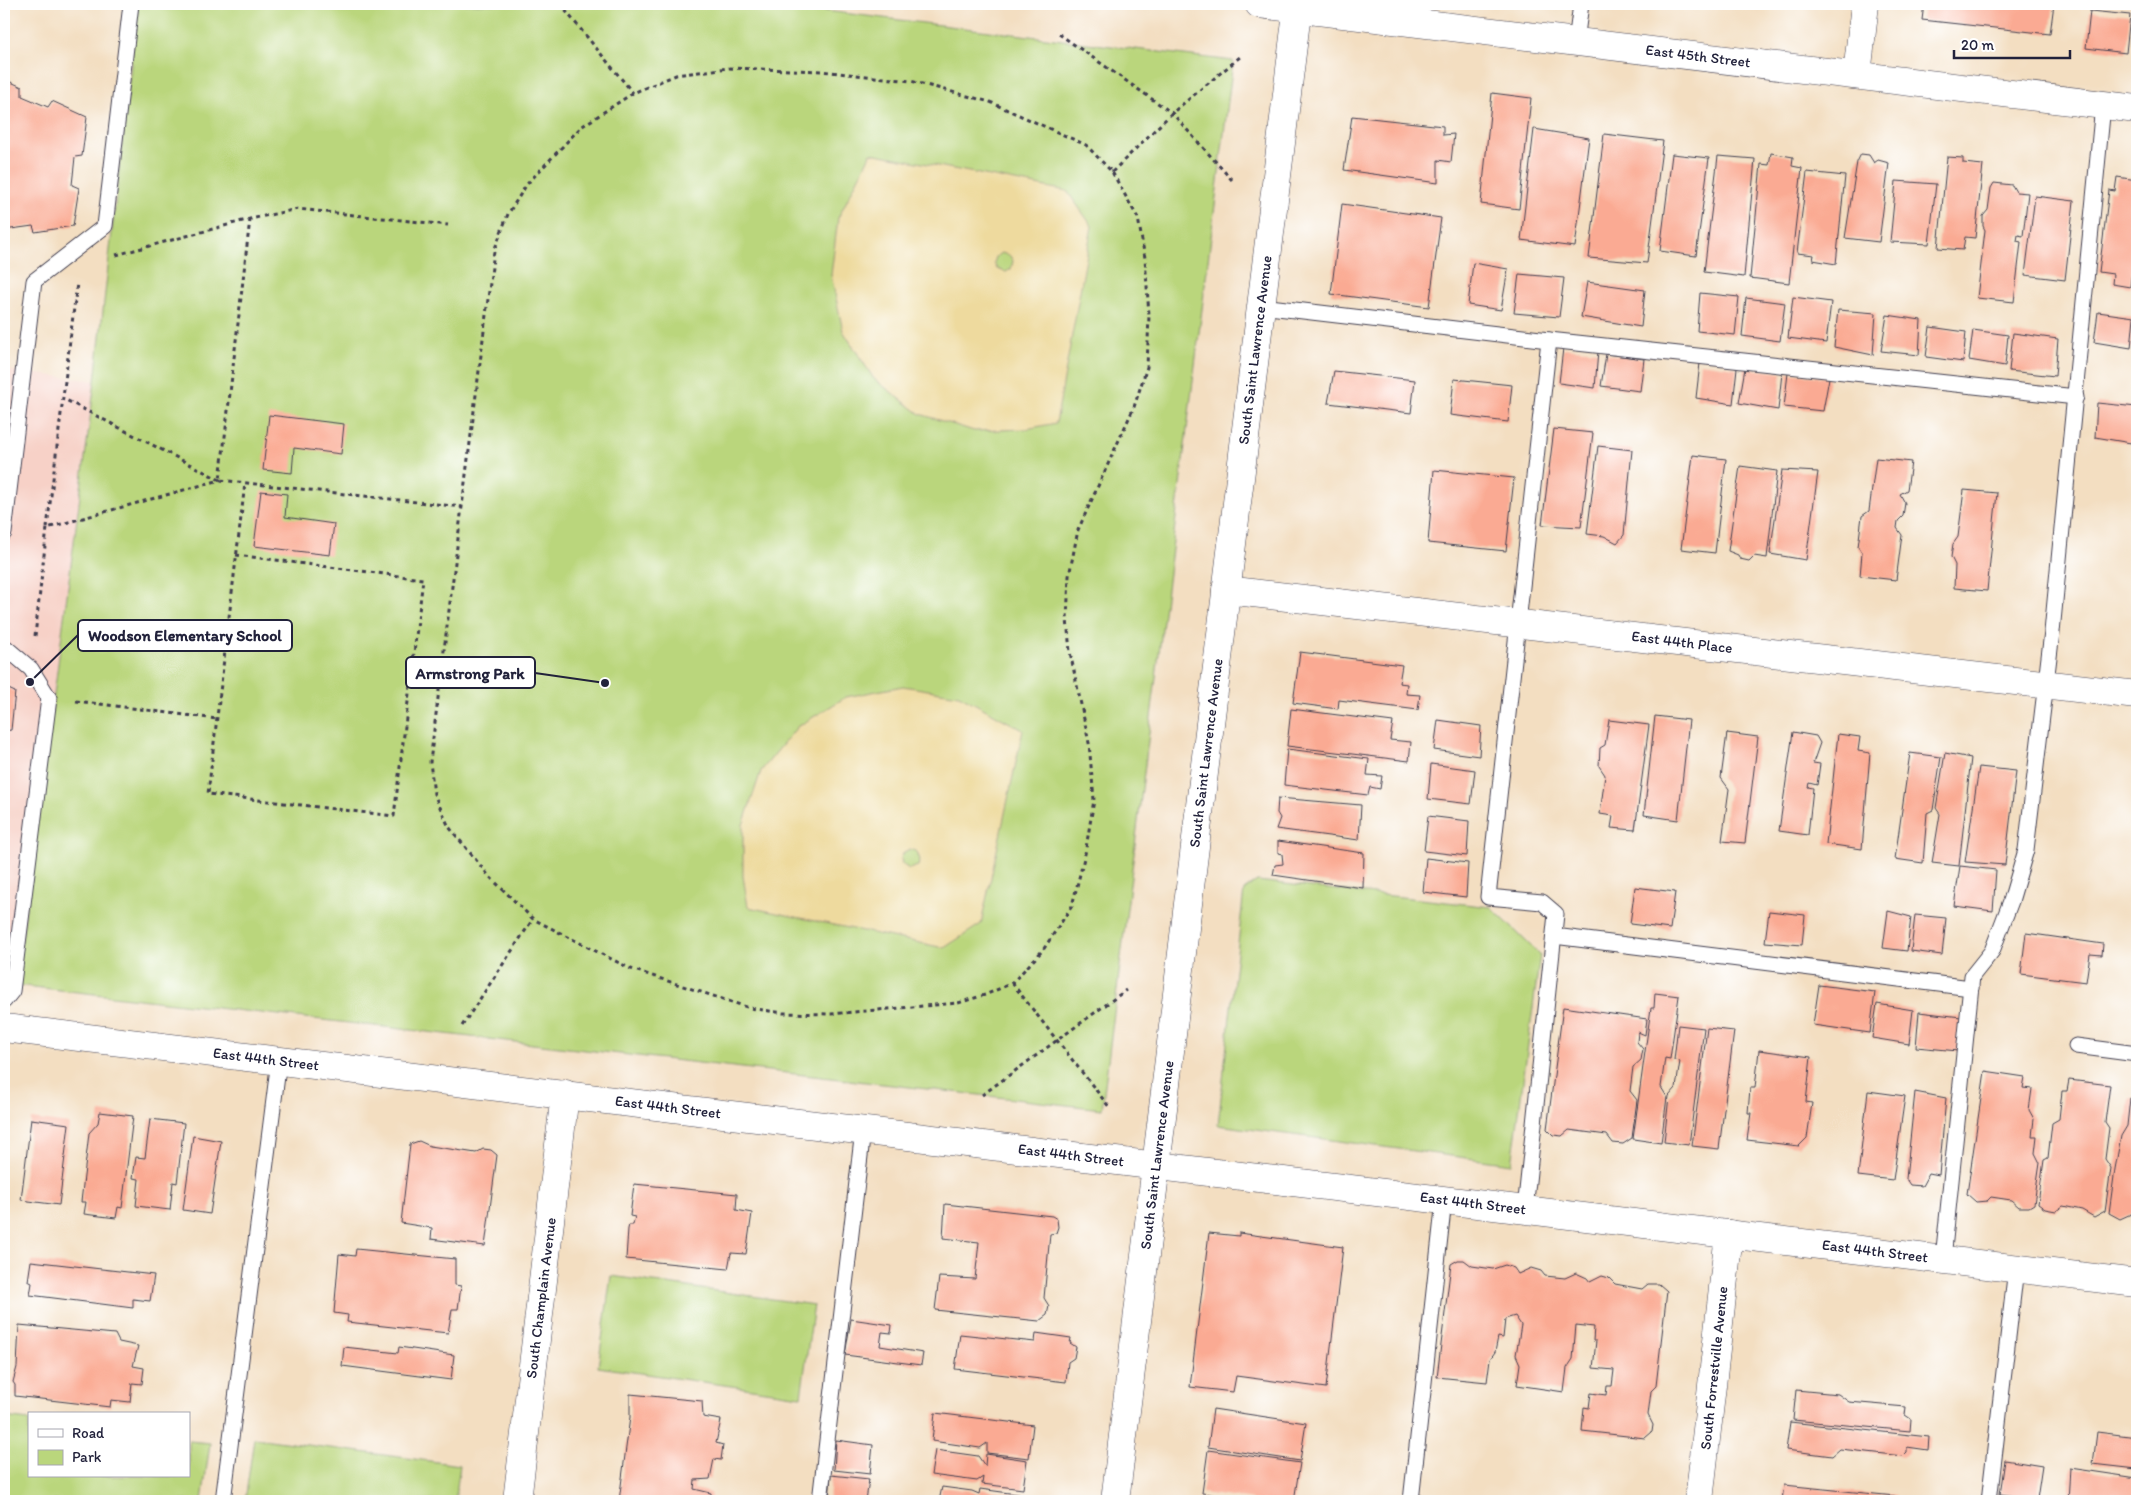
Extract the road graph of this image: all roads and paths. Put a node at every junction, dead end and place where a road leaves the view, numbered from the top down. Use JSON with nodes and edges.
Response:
{"nodes":[{"id":1,"x":131,"y":4,"type":"edge"},
{"id":2,"x":560,"y":4,"type":"edge"},
{"id":3,"x":1259,"y":4,"type":"edge"},
{"id":4,"x":1581,"y":4,"type":"edge"},
{"id":5,"x":1866,"y":4,"type":"edge"},
{"id":6,"x":1297,"y":6,"type":"edge"},
{"id":7,"x":1059,"y":34,"type":"dead end"},
{"id":8,"x":1576,"y":42,"type":"junction"},
{"id":9,"x":1240,"y":57,"type":"dead end"},
{"id":10,"x":1857,"y":75,"type":"junction"},
{"id":11,"x":633,"y":93,"type":"junction"},
{"id":12,"x":2137,"y":103,"type":"edge"},
{"id":13,"x":2103,"y":105,"type":"junction"},
{"id":14,"x":1172,"y":113,"type":"junction"},
{"id":15,"x":1112,"y":172,"type":"junction"},
{"id":16,"x":1232,"y":180,"type":"dead end"},
{"id":17,"x":250,"y":219,"type":"junction"},
{"id":18,"x":448,"y":225,"type":"dead end"},
{"id":19,"x":108,"y":257,"type":"dead end"},
{"id":20,"x":78,"y":274,"type":"dead end"},
{"id":21,"x":1261,"y":306,"type":"junction"},
{"id":22,"x":1549,"y":340,"type":"junction"},
{"id":23,"x":2076,"y":397,"type":"junction"},
{"id":24,"x":64,"y":398,"type":"junction"},
{"id":25,"x":220,"y":480,"type":"junction"},
{"id":26,"x":245,"y":482,"type":"junction"},
{"id":27,"x":462,"y":507,"type":"junction"},
{"id":28,"x":47,"y":528,"type":"junction"},
{"id":29,"x":4,"y":533,"type":"edge"},
{"id":30,"x":236,"y":555,"type":"junction"},
{"id":31,"x":1226,"y":590,"type":"junction"},
{"id":32,"x":1518,"y":623,"type":"junction"},
{"id":33,"x":4,"y":646,"type":"edge"},
{"id":34,"x":31,"y":669,"type":"junction"},
{"id":35,"x":2047,"y":684,"type":"junction"},
{"id":36,"x":2137,"y":695,"type":"edge"},
{"id":37,"x":49,"y":698,"type":"junction"},
{"id":38,"x":217,"y":720,"type":"junction"},
{"id":39,"x":533,"y":919,"type":"junction"},
{"id":40,"x":1554,"y":936,"type":"junction"},
{"id":41,"x":1012,"y":983,"type":"junction"},
{"id":42,"x":1971,"y":988,"type":"junction"},
{"id":43,"x":1126,"y":990,"type":"dead end"},
{"id":44,"x":4,"y":1001,"type":"edge"},
{"id":45,"x":462,"y":1026,"type":"dead end"},
{"id":46,"x":4,"y":1028,"type":"edge"},
{"id":47,"x":1057,"y":1040,"type":"junction"},
{"id":48,"x":2076,"y":1046,"type":"dead end"},
{"id":49,"x":2137,"y":1054,"type":"edge"},
{"id":50,"x":279,"y":1060,"type":"junction"},
{"id":51,"x":565,"y":1094,"type":"junction"},
{"id":52,"x":982,"y":1095,"type":"dead end"},
{"id":53,"x":1110,"y":1108,"type":"dead end"},
{"id":54,"x":863,"y":1130,"type":"junction"},
{"id":55,"x":1156,"y":1165,"type":"junction"},
{"id":56,"x":1444,"y":1200,"type":"junction"},
{"id":57,"x":1525,"y":1210,"type":"junction"},
{"id":58,"x":1729,"y":1234,"type":"junction"},
{"id":59,"x":1943,"y":1260,"type":"junction"},
{"id":60,"x":2016,"y":1268,"type":"junction"},
{"id":61,"x":2137,"y":1283,"type":"edge"},
{"id":62,"x":223,"y":1501,"type":"edge"},
{"id":63,"x":517,"y":1501,"type":"edge"},
{"id":64,"x":820,"y":1501,"type":"edge"},
{"id":65,"x":1115,"y":1501,"type":"edge"},
{"id":66,"x":1411,"y":1501,"type":"edge"},
{"id":67,"x":1699,"y":1501,"type":"edge"},
{"id":68,"x":1989,"y":1501,"type":"edge"}],
"edges":[{"from":1,"to":29,"type":"lane"},
{"from":2,"to":11,"type":"path"},
{"from":3,"to":6,"type":"street","name":"East 45th Street"},
{"from":4,"to":8,"type":"lane"},
{"from":5,"to":10,"type":"street"},
{"from":6,"to":8,"type":"street","name":"East 45th Street"},
{"from":6,"to":21,"type":"street","name":"South Saint Lawrence Avenue"},
{"from":7,"to":14,"type":"path"},
{"from":8,"to":10,"type":"street","name":"East 45th Street"},
{"from":9,"to":14,"type":"path"},
{"from":10,"to":13,"type":"street","name":"East 45th Street"},
{"from":11,"to":15,"type":"path"},
{"from":11,"to":27,"type":"path"},
{"from":12,"to":13,"type":"street","name":"East 45th Street"},
{"from":13,"to":23,"type":"lane"},
{"from":14,"to":15,"type":"path"},
{"from":14,"to":16,"type":"path"},
{"from":15,"to":41,"type":"path"},
{"from":17,"to":18,"type":"path"},
{"from":17,"to":19,"type":"path"},
{"from":17,"to":25,"type":"path"},
{"from":20,"to":24,"type":"path"},
{"from":21,"to":22,"type":"lane"},
{"from":21,"to":31,"type":"street","name":"South Saint Lawrence Avenue"},
{"from":22,"to":23,"type":"lane"},
{"from":22,"to":32,"type":"lane"},
{"from":23,"to":35,"type":"lane"},
{"from":24,"to":25,"type":"path"},
{"from":24,"to":28,"type":"path"},
{"from":25,"to":26,"type":"path"},
{"from":25,"to":28,"type":"path"},
{"from":26,"to":27,"type":"path"},
{"from":26,"to":30,"type":"path"},
{"from":27,"to":39,"type":"path"},
{"from":28,"to":34,"type":"path"},
{"from":30,"to":38,"type":"path"},
{"from":30,"to":38,"type":"path"},
{"from":31,"to":32,"type":"street","name":"East 44th Place"},
{"from":31,"to":55,"type":"street","name":"South Saint Lawrence Avenue"},
{"from":32,"to":35,"type":"street","name":"East 44th Place"},
{"from":32,"to":40,"type":"lane"},
{"from":33,"to":34,"type":"lane"},
{"from":34,"to":37,"type":"lane"},
{"from":35,"to":36,"type":"street","name":"East 44th Place"},
{"from":35,"to":42,"type":"lane"},
{"from":37,"to":38,"type":"path"},
{"from":37,"to":44,"type":"lane"},
{"from":39,"to":41,"type":"path"},
{"from":39,"to":45,"type":"path"},
{"from":40,"to":42,"type":"lane"},
{"from":40,"to":57,"type":"lane"},
{"from":41,"to":47,"type":"path"},
{"from":42,"to":59,"type":"lane"},
{"from":43,"to":47,"type":"path"},
{"from":46,"to":50,"type":"street","name":"East 44th Street"},
{"from":47,"to":52,"type":"path"},
{"from":47,"to":53,"type":"path"},
{"from":48,"to":49,"type":"lane"},
{"from":50,"to":51,"type":"street","name":"East 44th Street"},
{"from":50,"to":62,"type":"lane"},
{"from":51,"to":54,"type":"street","name":"East 44th Street"},
{"from":51,"to":63,"type":"street","name":"South Champlain Avenue"},
{"from":54,"to":55,"type":"street","name":"East 44th Street"},
{"from":54,"to":64,"type":"lane"},
{"from":55,"to":56,"type":"street","name":"East 44th Street"},
{"from":55,"to":65,"type":"street","name":"South Saint Lawrence Avenue"},
{"from":56,"to":57,"type":"street","name":"East 44th Street"},
{"from":56,"to":66,"type":"lane"},
{"from":57,"to":58,"type":"street","name":"East 44th Street"},
{"from":58,"to":59,"type":"street","name":"East 44th Street"},
{"from":58,"to":67,"type":"street","name":"South Forrestville Avenue"},
{"from":59,"to":60,"type":"street","name":"East 44th Street"},
{"from":60,"to":61,"type":"street","name":"East 44th Street"},
{"from":60,"to":68,"type":"lane"}]}
